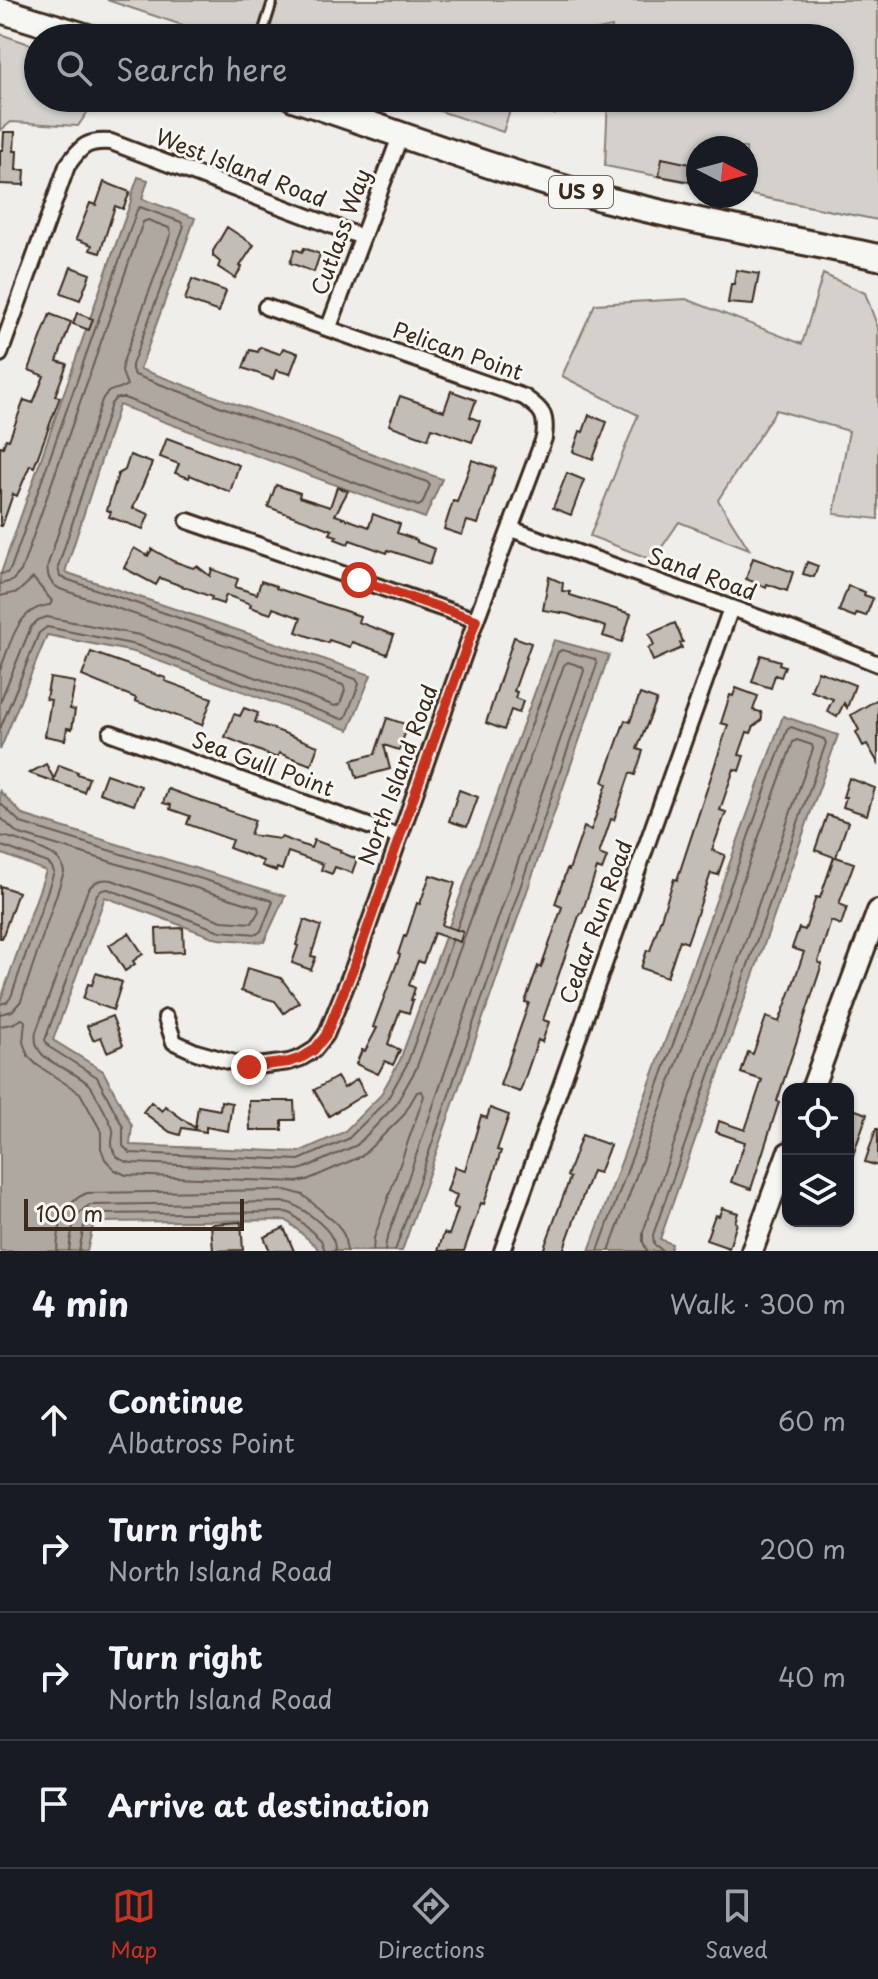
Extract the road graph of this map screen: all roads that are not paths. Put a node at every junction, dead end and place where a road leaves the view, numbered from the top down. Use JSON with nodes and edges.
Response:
{"nodes":[{"id":1,"x":273,"y":0,"type":"edge"},
{"id":2,"x":0,"y":10,"type":"edge"},
{"id":3,"x":46,"y":24,"type":"edge"},
{"id":4,"x":265,"y":24,"type":"edge"},
{"id":5,"x":335,"y":112,"type":"edge"},
{"id":6,"x":401,"y":134,"type":"junction"},
{"id":7,"x":362,"y":237,"type":"junction"},
{"id":8,"x":878,"y":257,"type":"edge"},
{"id":9,"x":266,"y":307,"type":"dead end"},
{"id":10,"x":329,"y":327,"type":"junction"},
{"id":11,"x":0,"y":354,"type":"edge"},
{"id":12,"x":544,"y":438,"type":"joint"},
{"id":13,"x":188,"y":521,"type":"dead end"},
{"id":14,"x":511,"y":529,"type":"junction"},
{"id":15,"x":731,"y":608,"type":"junction"},
{"id":16,"x":476,"y":620,"type":"junction"},
{"id":17,"x":878,"y":664,"type":"edge"},
{"id":18,"x":111,"y":733,"type":"dead end"},
{"id":19,"x":399,"y":837,"type":"junction"},
{"id":20,"x":878,"y":911,"type":"edge"},
{"id":21,"x":166,"y":1018,"type":"dead end"},
{"id":22,"x":814,"y":1083,"type":"edge"},
{"id":23,"x":787,"y":1155,"type":"edge"},
{"id":24,"x":502,"y":1251,"type":"edge"},
{"id":25,"x":752,"y":1251,"type":"edge"}],
"edges":[{"from":1,"to":4,"type":"lane"},
{"from":2,"to":3,"type":"highway"},
{"from":5,"to":6,"type":"highway","number":"US 9"},
{"from":6,"to":7,"type":"street","name":"Cutlass Way"},
{"from":6,"to":8,"type":"highway","number":"US 9"},
{"from":7,"to":10,"type":"street","name":"Cutlass Way"},
{"from":7,"to":11,"type":"street","name":"West Island Road"},
{"from":9,"to":10,"type":"street","name":"Cutlass Way"},
{"from":10,"to":12,"type":"street","name":"Pelican Point"},
{"from":12,"to":14,"type":"street","name":"North Island Road"},
{"from":13,"to":16,"type":"street"},
{"from":14,"to":15,"type":"street","name":"Sand Road"},
{"from":14,"to":16,"type":"street","name":"North Island Road"},
{"from":15,"to":17,"type":"street","name":"Sand Road"},
{"from":15,"to":24,"type":"street","name":"Cedar Run Road"},
{"from":16,"to":19,"type":"street","name":"North Island Road"},
{"from":18,"to":19,"type":"street","name":"Sea Gull Point"},
{"from":19,"to":21,"type":"street","name":"North Island Road"},
{"from":20,"to":22,"type":"main road"},
{"from":23,"to":25,"type":"main road"}]}
